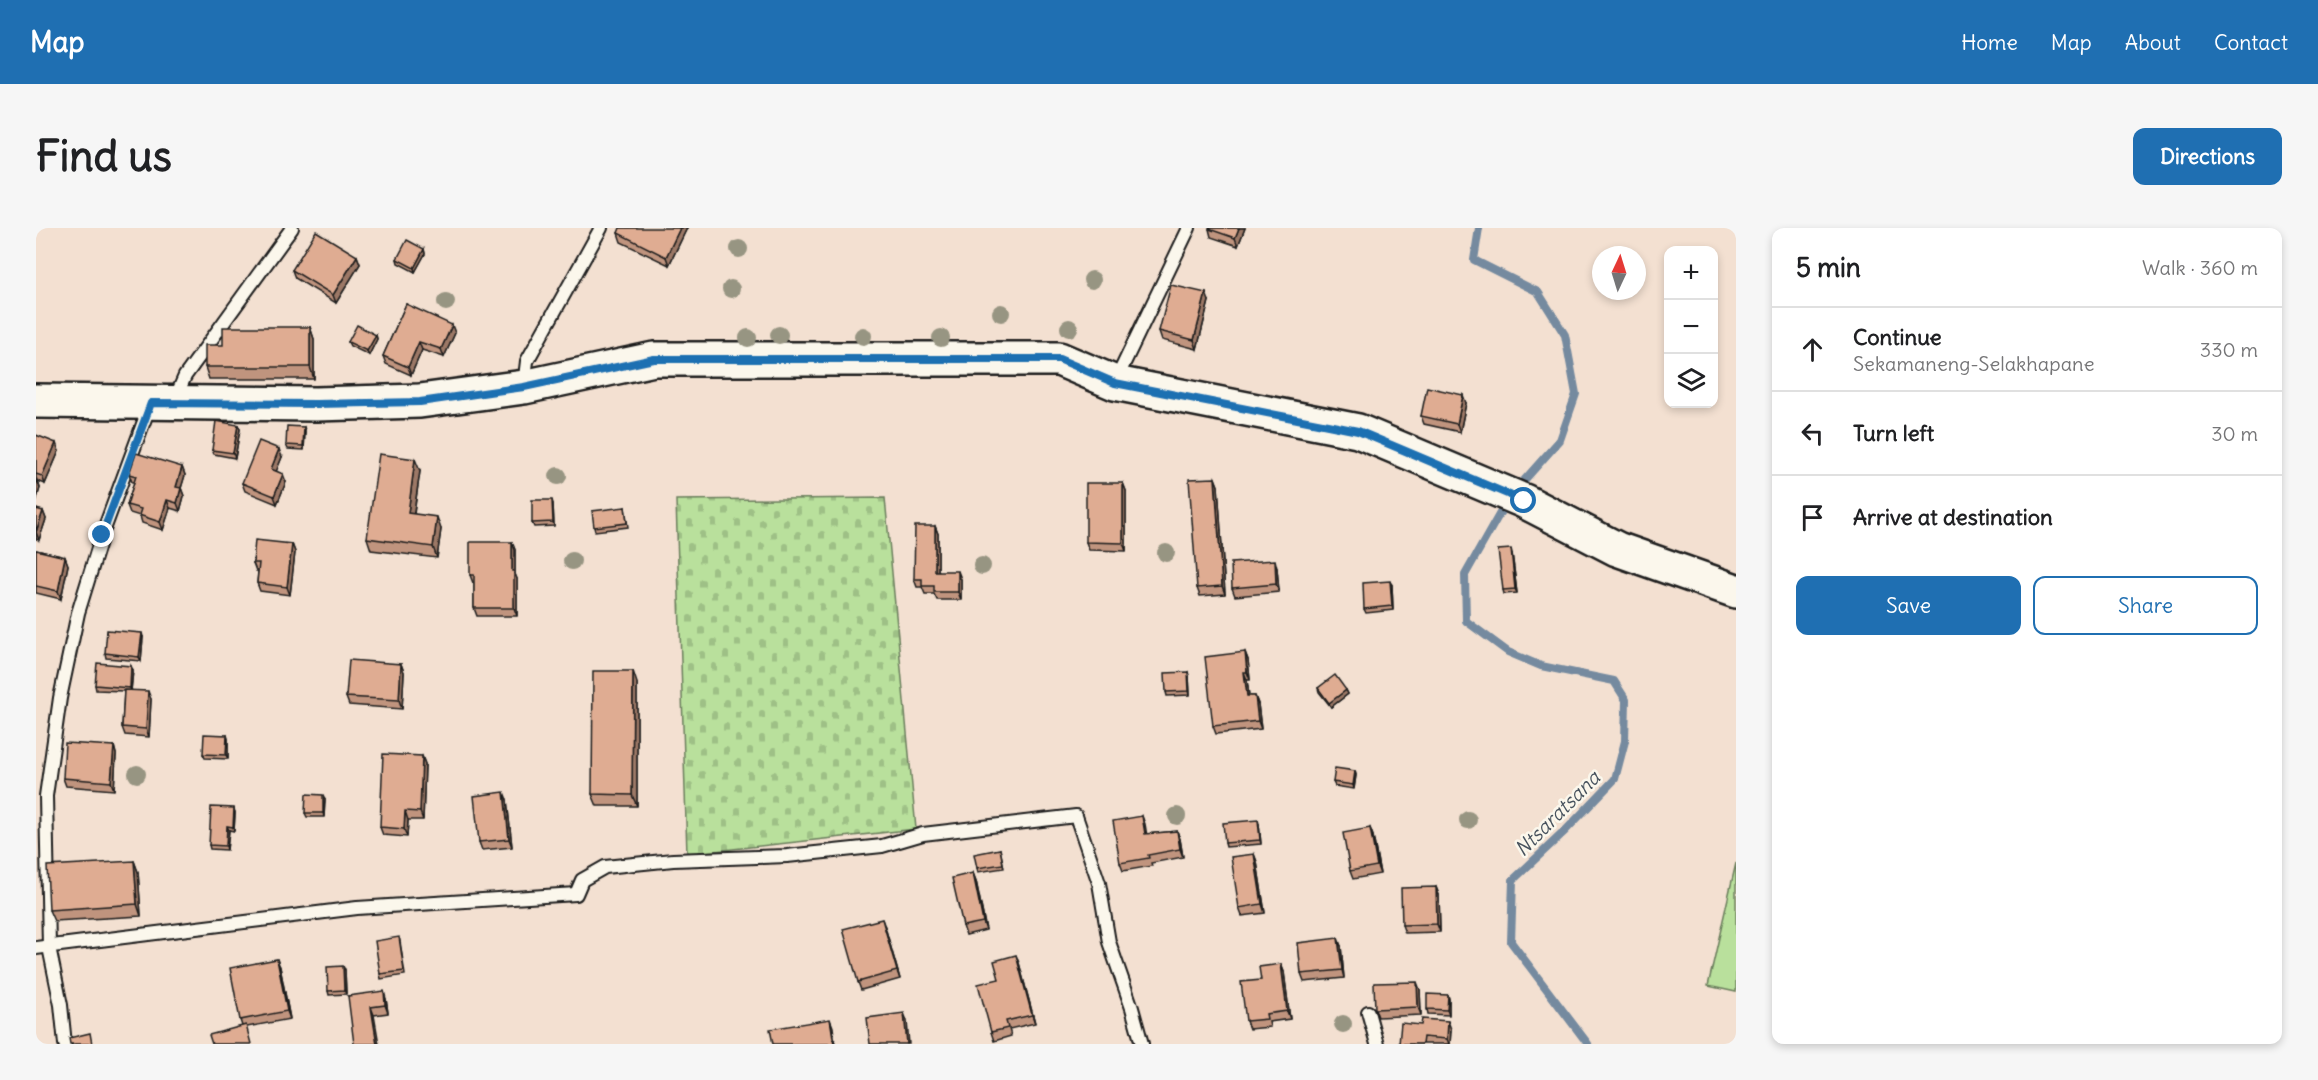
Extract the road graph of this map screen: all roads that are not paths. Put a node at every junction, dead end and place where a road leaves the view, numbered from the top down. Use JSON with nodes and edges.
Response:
{"nodes":[{"id":1,"x":292,"y":228,"type":"edge"},
{"id":2,"x":601,"y":228,"type":"edge"},
{"id":3,"x":1189,"y":228,"type":"edge"},
{"id":4,"x":1115,"y":383,"type":"junction"},
{"id":5,"x":524,"y":387,"type":"junction"},
{"id":6,"x":36,"y":401,"type":"edge"},
{"id":7,"x":162,"y":403,"type":"junction"},
{"id":8,"x":1736,"y":591,"type":"edge"},
{"id":9,"x":41,"y":810,"type":"edge"},
{"id":10,"x":49,"y":947,"type":"junction"},
{"id":11,"x":36,"y":948,"type":"edge"},
{"id":12,"x":1368,"y":1012,"type":"dead end"},
{"id":13,"x":65,"y":1044,"type":"edge"},
{"id":14,"x":1142,"y":1044,"type":"edge"},
{"id":15,"x":1377,"y":1044,"type":"edge"}],
"edges":[{"from":1,"to":7,"type":"lane"},
{"from":2,"to":5,"type":"lane"},
{"from":3,"to":4,"type":"lane"},
{"from":4,"to":5,"type":"street"},
{"from":4,"to":8,"type":"street"},
{"from":5,"to":7,"type":"street"},
{"from":6,"to":7,"type":"street"},
{"from":7,"to":9,"type":"lane"},
{"from":9,"to":10,"type":"lane"},
{"from":10,"to":11,"type":"lane"},
{"from":10,"to":13,"type":"lane"},
{"from":10,"to":14,"type":"lane"},
{"from":12,"to":15,"type":"lane"}]}
